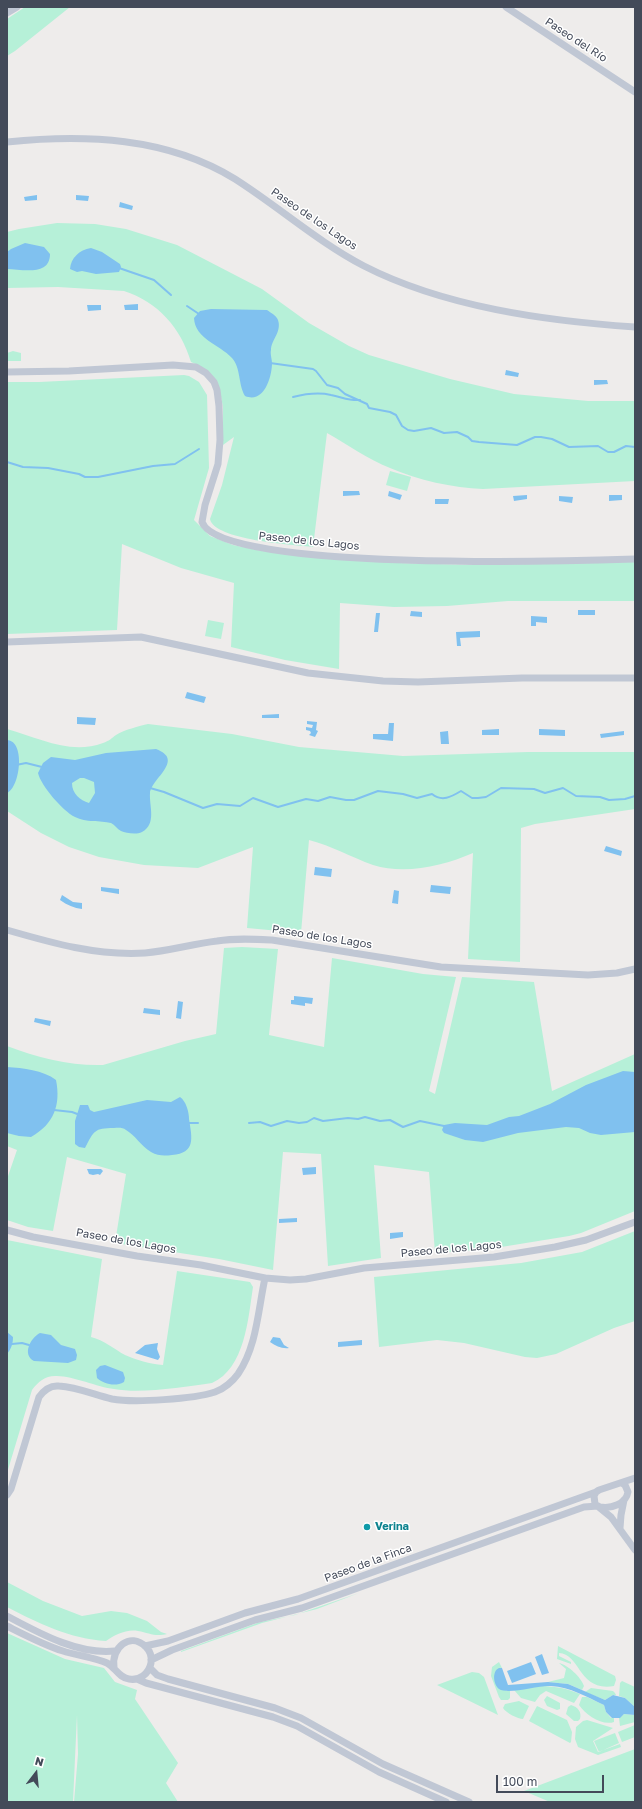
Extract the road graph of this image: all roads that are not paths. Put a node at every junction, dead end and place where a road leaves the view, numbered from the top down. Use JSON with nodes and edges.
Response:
{"nodes":[{"id":1,"x":17,"y":7,"type":"edge"},
{"id":2,"x":506,"y":7,"type":"edge"},
{"id":3,"x":7,"y":13,"type":"edge"},
{"id":4,"x":635,"y":92,"type":"edge"},
{"id":5,"x":7,"y":142,"type":"edge"},
{"id":6,"x":635,"y":327,"type":"edge"},
{"id":7,"x":7,"y":372,"type":"edge"},
{"id":8,"x":635,"y":559,"type":"edge"},
{"id":9,"x":7,"y":642,"type":"edge"},
{"id":10,"x":635,"y":678,"type":"edge"},
{"id":11,"x":7,"y":930,"type":"edge"},
{"id":12,"x":635,"y":969,"type":"edge"},
{"id":13,"x":635,"y":1222,"type":"edge"},
{"id":14,"x":7,"y":1230,"type":"edge"},
{"id":15,"x":265,"y":1278,"type":"junction"},
{"id":16,"x":635,"y":1478,"type":"edge"},
{"id":17,"x":622,"y":1483,"type":"junction"},
{"id":18,"x":635,"y":1491,"type":"edge"},
{"id":19,"x":596,"y":1492,"type":"junction"},
{"id":20,"x":7,"y":1495,"type":"edge"},
{"id":21,"x":626,"y":1498,"type":"junction"},
{"id":22,"x":599,"y":1507,"type":"junction"},
{"id":23,"x":620,"y":1528,"type":"junction"},
{"id":24,"x":635,"y":1550,"type":"edge"},
{"id":25,"x":7,"y":1616,"type":"edge"},
{"id":26,"x":7,"y":1626,"type":"edge"},
{"id":27,"x":145,"y":1646,"type":"junction"},
{"id":28,"x":115,"y":1651,"type":"junction"},
{"id":29,"x":151,"y":1660,"type":"junction"},
{"id":30,"x":114,"y":1668,"type":"junction"},
{"id":31,"x":150,"y":1668,"type":"junction"},
{"id":32,"x":137,"y":1679,"type":"junction"},
{"id":33,"x":446,"y":1802,"type":"edge"},
{"id":34,"x":468,"y":1802,"type":"edge"}],
"edges":[{"from":1,"to":3,"type":"street"},
{"from":2,"to":4,"type":"street","name":"Paseo del Río"},
{"from":5,"to":6,"type":"street","name":"Paseo de los Lagos"},
{"from":7,"to":8,"type":"street","name":"Paseo de los Lagos"},
{"from":9,"to":10,"type":"street"},
{"from":11,"to":12,"type":"street","name":"Paseo de los Lagos"},
{"from":13,"to":15,"type":"street","name":"Paseo de los Lagos"},
{"from":14,"to":15,"type":"street","name":"Paseo de los Lagos"},
{"from":15,"to":20,"type":"street"},
{"from":16,"to":17,"type":"street"},
{"from":17,"to":19,"type":"street","name":"Paseo de la Finca"},
{"from":17,"to":21,"type":"street"},
{"from":18,"to":21,"type":"street"},
{"from":19,"to":22,"type":"street"},
{"from":19,"to":27,"type":"street","name":"Paseo de la Finca"},
{"from":21,"to":22,"type":"street","name":"Paseo de la Finca"},
{"from":21,"to":23,"type":"street"},
{"from":22,"to":23,"type":"street"},
{"from":22,"to":29,"type":"street","name":"Paseo de la Finca"},
{"from":23,"to":24,"type":"street"},
{"from":25,"to":28,"type":"street"},
{"from":26,"to":30,"type":"street"},
{"from":27,"to":28,"type":"street"},
{"from":27,"to":29,"type":"street"},
{"from":28,"to":30,"type":"street"},
{"from":29,"to":31,"type":"street"},
{"from":30,"to":32,"type":"street"},
{"from":31,"to":32,"type":"street"},
{"from":31,"to":34,"type":"street"},
{"from":32,"to":33,"type":"street"}]}
